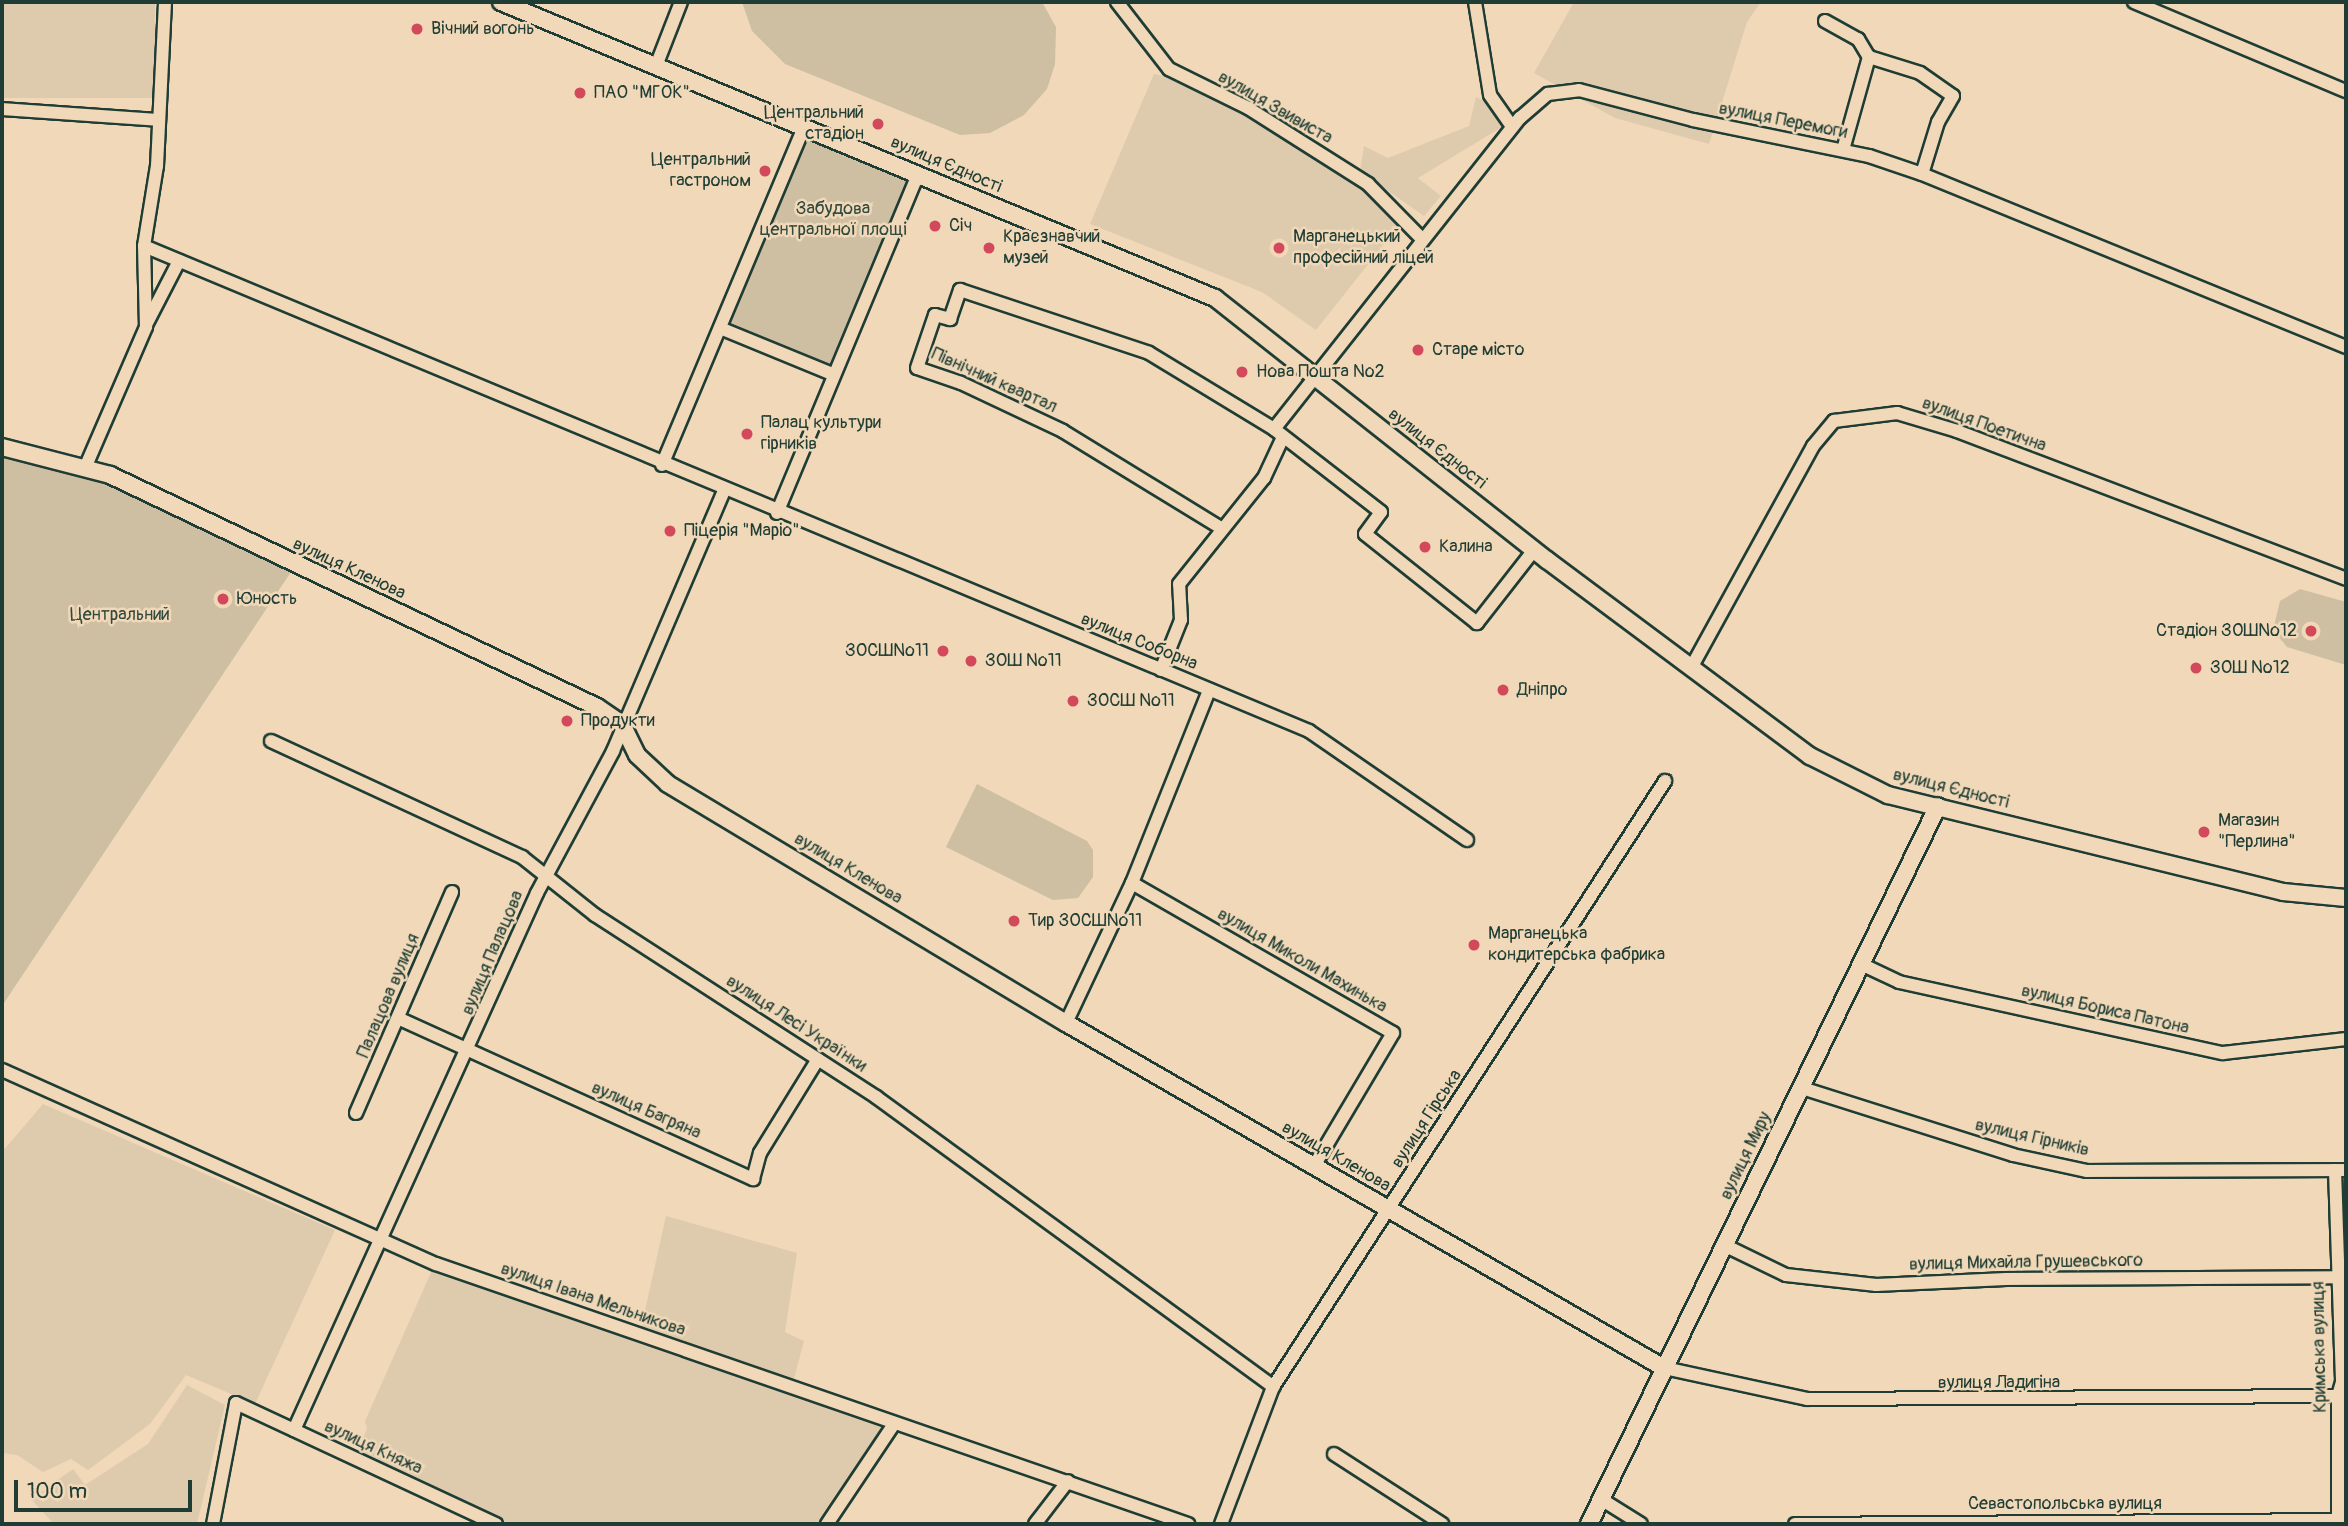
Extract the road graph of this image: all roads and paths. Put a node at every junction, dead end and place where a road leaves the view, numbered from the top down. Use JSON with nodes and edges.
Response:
{"nodes":[{"id":1,"x":165,"y":2,"type":"edge"},
{"id":2,"x":501,"y":2,"type":"edge"},
{"id":3,"x":681,"y":2,"type":"edge"},
{"id":4,"x":1117,"y":2,"type":"edge"},
{"id":5,"x":1475,"y":2,"type":"edge"},
{"id":6,"x":2134,"y":2,"type":"edge"},
{"id":7,"x":1825,"y":21,"type":"dead end"},
{"id":8,"x":1869,"y":57,"type":"junction"},
{"id":9,"x":656,"y":66,"type":"junction"},
{"id":10,"x":2346,"y":91,"type":"edge"},
{"id":11,"x":2,"y":109,"type":"edge"},
{"id":12,"x":159,"y":120,"type":"junction"},
{"id":13,"x":804,"y":127,"type":"junction"},
{"id":14,"x":1512,"y":127,"type":"junction"},
{"id":15,"x":1843,"y":150,"type":"junction"},
{"id":16,"x":918,"y":174,"type":"junction"},
{"id":17,"x":1922,"y":174,"type":"junction"},
{"id":18,"x":1422,"y":239,"type":"junction"},
{"id":19,"x":144,"y":246,"type":"junction"},
{"id":20,"x":179,"y":261,"type":"junction"},
{"id":21,"x":146,"y":327,"type":"junction"},
{"id":22,"x":720,"y":328,"type":"junction"},
{"id":23,"x":2346,"y":347,"type":"edge"},
{"id":24,"x":832,"y":374,"type":"junction"},
{"id":25,"x":1315,"y":377,"type":"junction"},
{"id":26,"x":1278,"y":433,"type":"junction"},
{"id":27,"x":2,"y":447,"type":"edge"},
{"id":28,"x":662,"y":465,"type":"junction"},
{"id":29,"x":85,"y":468,"type":"junction"},
{"id":30,"x":724,"y":491,"type":"junction"},
{"id":31,"x":777,"y":513,"type":"junction"},
{"id":32,"x":1221,"y":528,"type":"junction"},
{"id":33,"x":1534,"y":550,"type":"junction"},
{"id":34,"x":2346,"y":579,"type":"edge"},
{"id":35,"x":1691,"y":668,"type":"junction"},
{"id":36,"x":1161,"y":670,"type":"junction"},
{"id":37,"x":1209,"y":690,"type":"junction"},
{"id":38,"x":622,"y":724,"type":"junction"},
{"id":39,"x":271,"y":741,"type":"dead end"},
{"id":40,"x":1665,"y":780,"type":"dead end"},
{"id":41,"x":1938,"y":806,"type":"junction"},
{"id":42,"x":1467,"y":840,"type":"dead end"},
{"id":43,"x":547,"y":874,"type":"junction"},
{"id":44,"x":1132,"y":883,"type":"junction"},
{"id":45,"x":452,"y":892,"type":"dead end"},
{"id":46,"x":2346,"y":898,"type":"edge"},
{"id":47,"x":1861,"y":964,"type":"junction"},
{"id":48,"x":400,"y":1018,"type":"junction"},
{"id":49,"x":1066,"y":1023,"type":"junction"},
{"id":50,"x":2346,"y":1039,"type":"edge"},
{"id":51,"x":470,"y":1051,"type":"junction"},
{"id":52,"x":818,"y":1059,"type":"junction"},
{"id":53,"x":2,"y":1070,"type":"edge"},
{"id":54,"x":1802,"y":1088,"type":"junction"},
{"id":55,"x":356,"y":1113,"type":"dead end"},
{"id":56,"x":1314,"y":1166,"type":"junction"},
{"id":57,"x":2340,"y":1170,"type":"edge"},
{"id":58,"x":1389,"y":1210,"type":"junction"},
{"id":59,"x":382,"y":1238,"type":"junction"},
{"id":60,"x":1724,"y":1245,"type":"junction"},
{"id":61,"x":2336,"y":1277,"type":"junction"},
{"id":62,"x":1664,"y":1367,"type":"junction"},
{"id":63,"x":1273,"y":1387,"type":"junction"},
{"id":64,"x":2342,"y":1389,"type":"edge"},
{"id":65,"x":894,"y":1424,"type":"junction"},
{"id":66,"x":294,"y":1430,"type":"junction"},
{"id":67,"x":1334,"y":1454,"type":"dead end"},
{"id":68,"x":1068,"y":1481,"type":"junction"},
{"id":69,"x":1601,"y":1499,"type":"junction"},
{"id":70,"x":2338,"y":1522,"type":"edge"},
{"id":71,"x":213,"y":1524,"type":"edge"},
{"id":72,"x":496,"y":1524,"type":"edge"},
{"id":73,"x":827,"y":1524,"type":"edge"},
{"id":74,"x":1035,"y":1524,"type":"edge"},
{"id":75,"x":1188,"y":1524,"type":"edge"},
{"id":76,"x":1221,"y":1524,"type":"edge"},
{"id":77,"x":1442,"y":1524,"type":"edge"},
{"id":78,"x":1589,"y":1524,"type":"edge"},
{"id":79,"x":1641,"y":1524,"type":"edge"},
{"id":80,"x":1794,"y":1524,"type":"edge"}],
"edges":[{"from":1,"to":12,"type":"street"},
{"from":2,"to":9,"type":"street","name":"вулиця Єдності"},
{"from":3,"to":9,"type":"street"},
{"from":4,"to":18,"type":"street","name":"вулиця Звивиста"},
{"from":5,"to":14,"type":"street"},
{"from":6,"to":10,"type":"street"},
{"from":7,"to":8,"type":"street"},
{"from":8,"to":15,"type":"street"},
{"from":8,"to":17,"type":"street"},
{"from":9,"to":13,"type":"street","name":"вулиця Єдності"},
{"from":11,"to":12,"type":"street"},
{"from":12,"to":19,"type":"street"},
{"from":13,"to":16,"type":"street","name":"вулиця Єдності"},
{"from":13,"to":22,"type":"street"},
{"from":14,"to":15,"type":"street","name":"вулиця Перемоги"},
{"from":14,"to":18,"type":"street","name":"вулиця Перемоги"},
{"from":15,"to":17,"type":"street","name":"вулиця Перемоги"},
{"from":16,"to":24,"type":"street"},
{"from":16,"to":25,"type":"street","name":"вулиця Єдності"},
{"from":17,"to":23,"type":"street","name":"вулиця Перемоги"},
{"from":18,"to":25,"type":"street","name":"вулиця Перемоги"},
{"from":19,"to":20,"type":"street","name":"вулиця Соборна"},
{"from":19,"to":21,"type":"street"},
{"from":20,"to":21,"type":"street"},
{"from":20,"to":28,"type":"street","name":"вулиця Соборна"},
{"from":21,"to":29,"type":"street"},
{"from":22,"to":24,"type":"street"},
{"from":22,"to":28,"type":"street"},
{"from":24,"to":31,"type":"street"},
{"from":25,"to":26,"type":"street"},
{"from":25,"to":33,"type":"street","name":"вулиця Єдності"},
{"from":26,"to":32,"type":"street"},
{"from":26,"to":32,"type":"street","name":"Північний квартал"},
{"from":26,"to":33,"type":"street","name":"Північний квартал"},
{"from":27,"to":29,"type":"street","name":"вулиця Кленова"},
{"from":28,"to":30,"type":"street","name":"вулиця Соборна"},
{"from":29,"to":38,"type":"street","name":"вулиця Кленова"},
{"from":30,"to":31,"type":"street","name":"вулиця Соборна"},
{"from":30,"to":38,"type":"street","name":"вулиця Палацова"},
{"from":31,"to":36,"type":"street","name":"вулиця Соборна"},
{"from":32,"to":36,"type":"street"},
{"from":33,"to":35,"type":"street","name":"вулиця Єдності"},
{"from":34,"to":35,"type":"street","name":"вулиця Поетична"},
{"from":35,"to":41,"type":"street","name":"вулиця Єдності"},
{"from":36,"to":37,"type":"street","name":"вулиця Соборна"},
{"from":37,"to":42,"type":"street","name":"вулиця Соборна"},
{"from":37,"to":44,"type":"street"},
{"from":38,"to":43,"type":"street","name":"вулиця Палацова"},
{"from":38,"to":49,"type":"street","name":"вулиця Кленова"},
{"from":39,"to":43,"type":"street","name":"вулиця Лесі Українки"},
{"from":40,"to":58,"type":"street","name":"вулиця Гірська"},
{"from":41,"to":46,"type":"street","name":"вулиця Єдності"},
{"from":41,"to":47,"type":"street","name":"вулиця Миру"},
{"from":43,"to":51,"type":"street","name":"вулиця Палацова"},
{"from":43,"to":52,"type":"street","name":"вулиця Лесі Українки"},
{"from":44,"to":49,"type":"street"},
{"from":44,"to":56,"type":"street","name":"вулиця Миколи Махинька"},
{"from":45,"to":48,"type":"street","name":"Палацова вулиця"},
{"from":47,"to":50,"type":"street","name":"вулиця Бориса Патона"},
{"from":47,"to":54,"type":"street","name":"вулиця Миру"},
{"from":48,"to":51,"type":"street","name":"вулиця Багряна"},
{"from":48,"to":55,"type":"street","name":"Палацова вулиця"},
{"from":49,"to":56,"type":"street","name":"вулиця Кленова"},
{"from":51,"to":52,"type":"street","name":"вулиця Багряна"},
{"from":51,"to":59,"type":"street","name":"вулиця Палацова"},
{"from":52,"to":63,"type":"street","name":"вулиця Лесі Українки"},
{"from":53,"to":59,"type":"street","name":"вулиця Івана Мельникова"},
{"from":54,"to":57,"type":"street","name":"вулиця Гірників"},
{"from":54,"to":60,"type":"street","name":"вулиця Миру"},
{"from":56,"to":58,"type":"street","name":"вулиця Кленова"},
{"from":57,"to":61,"type":"street","name":"Кримська вулиця"},
{"from":58,"to":62,"type":"street","name":"вулиця Кленова"},
{"from":58,"to":63,"type":"street","name":"вулиця Гірська"},
{"from":59,"to":65,"type":"street","name":"вулиця Івана Мельникова"},
{"from":59,"to":66,"type":"street","name":"вулиця Палацова"},
{"from":60,"to":61,"type":"street","name":"вулиця Михайла Грушевського"},
{"from":60,"to":62,"type":"street","name":"вулиця Миру"},
{"from":61,"to":64,"type":"street","name":"Кримська вулиця"},
{"from":62,"to":64,"type":"street","name":"вулиця Ладигіна"},
{"from":62,"to":69,"type":"street","name":"вулиця Миру"},
{"from":63,"to":76,"type":"street","name":"вулиця Гірська"},
{"from":64,"to":70,"type":"street","name":"Кримська вулиця"},
{"from":65,"to":68,"type":"street","name":"вулиця Івана Мельникова"},
{"from":65,"to":73,"type":"street"},
{"from":66,"to":71,"type":"street","name":"вулиця Княжа"},
{"from":66,"to":72,"type":"street","name":"вулиця Княжа"},
{"from":67,"to":77,"type":"street"},
{"from":68,"to":74,"type":"street"},
{"from":68,"to":75,"type":"street","name":"вулиця Івана Мельникова"},
{"from":69,"to":78,"type":"street","name":"вулиця Миру"},
{"from":69,"to":79,"type":"street"},
{"from":70,"to":80,"type":"street","name":"Севастопольська вулиця"}]}
